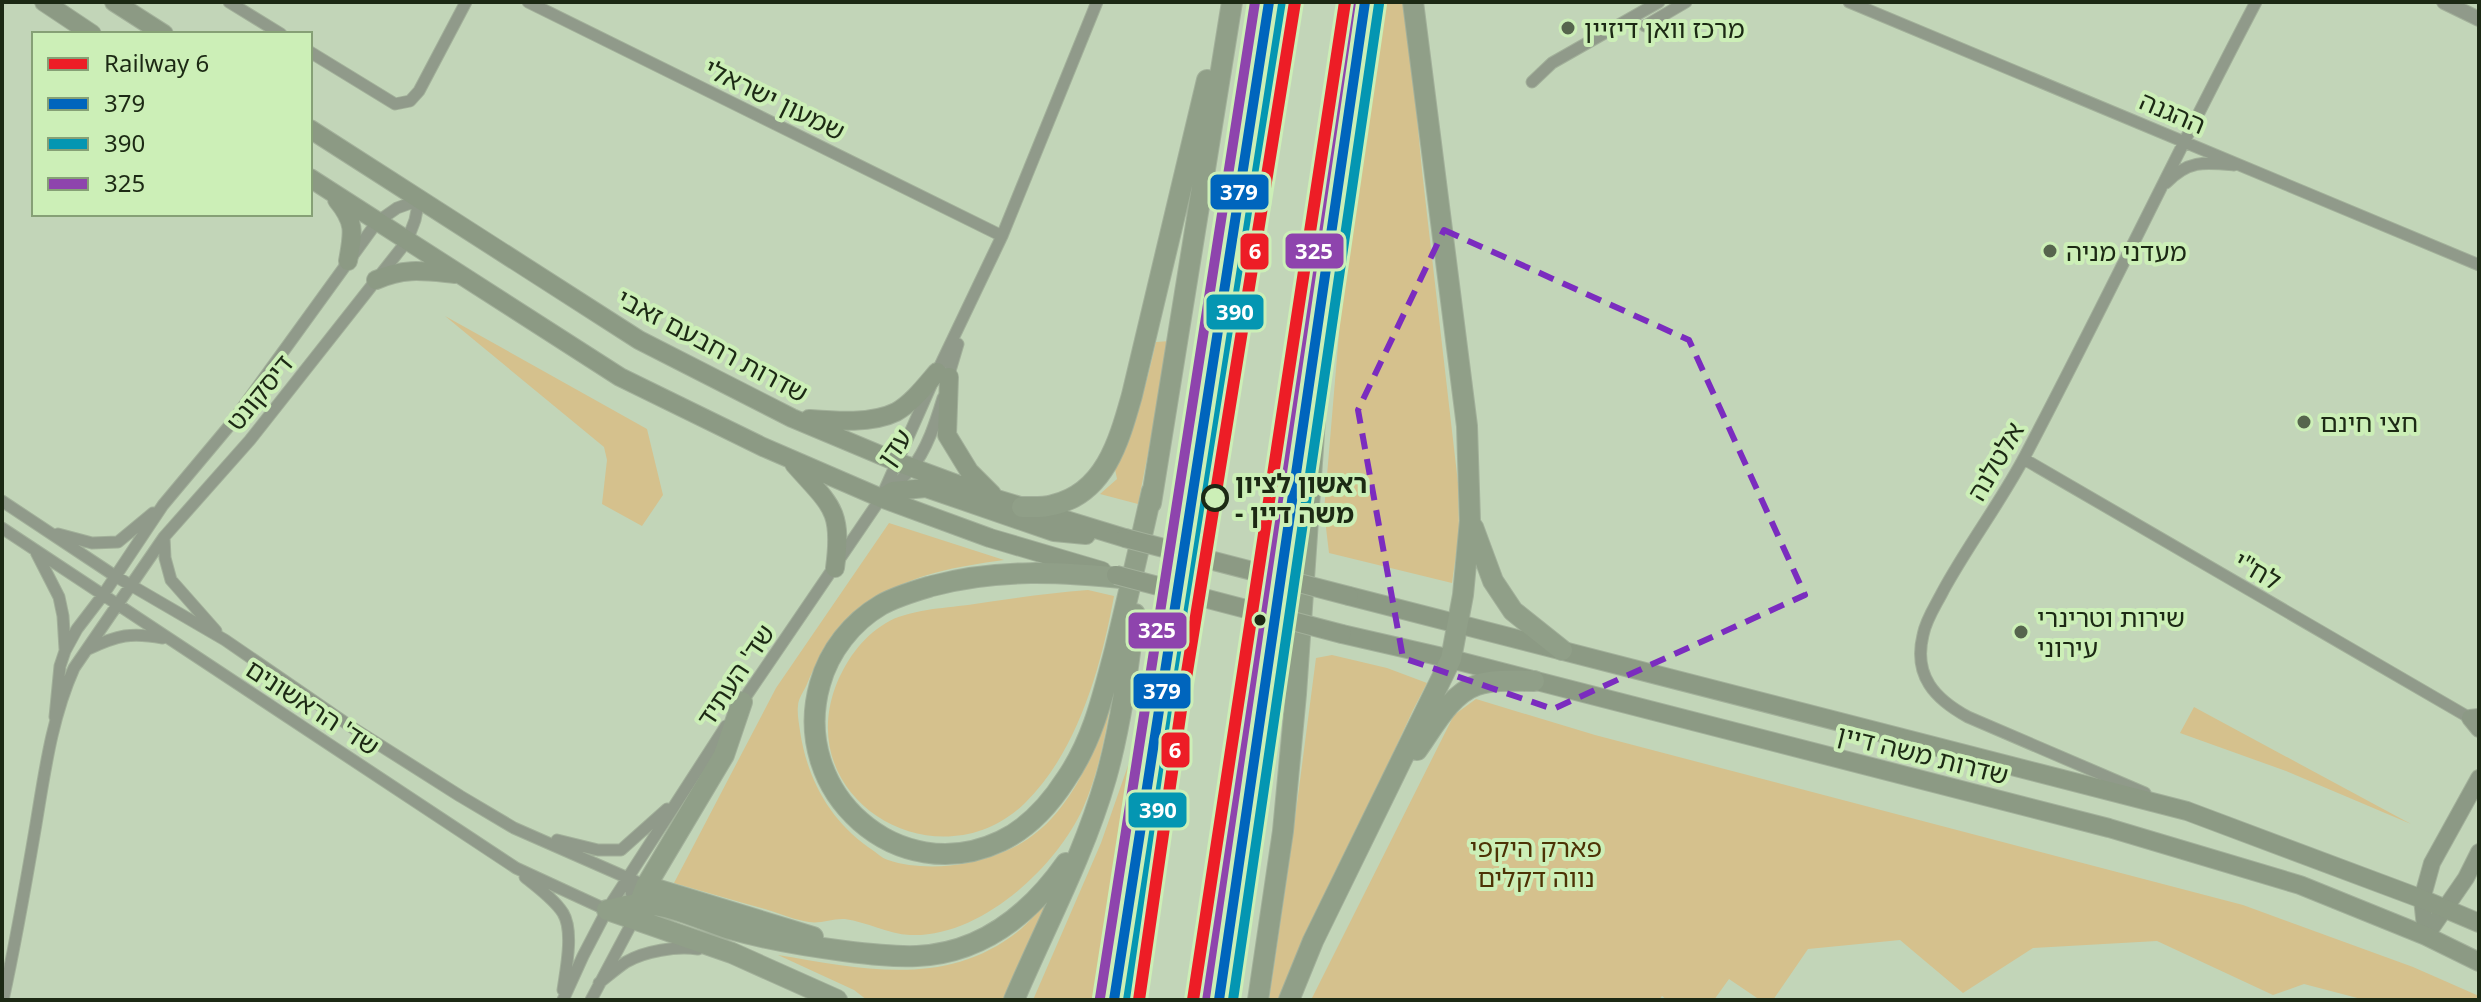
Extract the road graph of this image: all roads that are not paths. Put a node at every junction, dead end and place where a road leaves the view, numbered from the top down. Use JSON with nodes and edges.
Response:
{"nodes":[{"id":1,"x":44,"y":2,"type":"edge"},
{"id":2,"x":114,"y":2,"type":"edge"},
{"id":3,"x":229,"y":2,"type":"edge"},
{"id":4,"x":466,"y":2,"type":"edge"},
{"id":5,"x":528,"y":2,"type":"edge"},
{"id":6,"x":1097,"y":2,"type":"edge"},
{"id":7,"x":1226,"y":2,"type":"edge"},
{"id":8,"x":1232,"y":2,"type":"edge"},
{"id":9,"x":1269,"y":2,"type":"edge"},
{"id":10,"x":1365,"y":2,"type":"edge"},
{"id":11,"x":1413,"y":2,"type":"edge"},
{"id":12,"x":1659,"y":2,"type":"edge"},
{"id":13,"x":1686,"y":2,"type":"edge"},
{"id":14,"x":1849,"y":2,"type":"edge"},
{"id":15,"x":2256,"y":2,"type":"edge"},
{"id":16,"x":2444,"y":2,"type":"edge"},
{"id":17,"x":2479,"y":19,"type":"edge"},
{"id":18,"x":1645,"y":26,"type":"dead end"},
{"id":19,"x":89,"y":32,"type":"edge"},
{"id":20,"x":161,"y":32,"type":"edge"},
{"id":21,"x":278,"y":32,"type":"edge"},
{"id":22,"x":312,"y":53,"type":"edge"},
{"id":23,"x":1532,"y":82,"type":"dead end"},
{"id":24,"x":312,"y":130,"type":"edge"},
{"id":25,"x":2183,"y":140,"type":"junction"},
{"id":26,"x":2243,"y":165,"type":"junction"},
{"id":27,"x":312,"y":179,"type":"edge"},
{"id":28,"x":331,"y":191,"type":"junction"},
{"id":29,"x":2157,"y":192,"type":"junction"},
{"id":30,"x":419,"y":200,"type":"junction"},
{"id":31,"x":377,"y":222,"type":"junction"},
{"id":32,"x":1002,"y":236,"type":"junction"},
{"id":33,"x":407,"y":241,"type":"junction"},
{"id":34,"x":1326,"y":257,"type":"junction"},
{"id":35,"x":348,"y":261,"type":"junction"},
{"id":36,"x":2479,"y":265,"type":"edge"},
{"id":37,"x":460,"y":275,"type":"junction"},
{"id":38,"x":376,"y":280,"type":"junction"},
{"id":39,"x":943,"y":375,"type":"junction"},
{"id":40,"x":792,"y":418,"type":"junction"},
{"id":41,"x":789,"y":459,"type":"junction"},
{"id":42,"x":2024,"y":459,"type":"junction"},
{"id":43,"x":904,"y":465,"type":"junction"},
{"id":44,"x":1152,"y":491,"type":"junction"},
{"id":45,"x":881,"y":498,"type":"junction"},
{"id":46,"x":997,"y":499,"type":"junction"},
{"id":47,"x":2,"y":501,"type":"edge"},
{"id":48,"x":163,"y":505,"type":"junction"},
{"id":49,"x":1022,"y":507,"type":"junction"},
{"id":50,"x":1470,"y":521,"type":"junction"},
{"id":51,"x":2,"y":528,"type":"edge"},
{"id":52,"x":45,"y":531,"type":"junction"},
{"id":53,"x":164,"y":537,"type":"junction"},
{"id":54,"x":1125,"y":538,"type":"junction"},
{"id":55,"x":35,"y":552,"type":"junction"},
{"id":56,"x":835,"y":568,"type":"junction"},
{"id":57,"x":115,"y":576,"type":"junction"},
{"id":58,"x":1120,"y":577,"type":"junction"},
{"id":59,"x":132,"y":585,"type":"junction"},
{"id":60,"x":103,"y":595,"type":"junction"},
{"id":61,"x":118,"y":604,"type":"junction"},
{"id":62,"x":1458,"y":622,"type":"junction"},
{"id":63,"x":170,"y":639,"type":"junction"},
{"id":64,"x":225,"y":640,"type":"junction"},
{"id":65,"x":1562,"y":650,"type":"junction"},
{"id":66,"x":65,"y":651,"type":"junction"},
{"id":67,"x":84,"y":651,"type":"junction"},
{"id":68,"x":1451,"y":659,"type":"junction"},
{"id":69,"x":1534,"y":681,"type":"junction"},
{"id":70,"x":742,"y":702,"type":"junction"},
{"id":71,"x":55,"y":717,"type":"junction"},
{"id":72,"x":2476,"y":721,"type":"edge"},
{"id":73,"x":2479,"y":778,"type":"edge"},
{"id":74,"x":680,"y":797,"type":"junction"},
{"id":75,"x":1382,"y":798,"type":"junction"},
{"id":76,"x":2187,"y":811,"type":"junction"},
{"id":77,"x":514,"y":828,"type":"junction"},
{"id":78,"x":1085,"y":836,"type":"junction"},
{"id":79,"x":2479,"y":852,"type":"edge"},
{"id":80,"x":516,"y":868,"type":"junction"},
{"id":81,"x":2422,"y":899,"type":"junction"},
{"id":82,"x":637,"y":902,"type":"junction"},
{"id":83,"x":2446,"y":908,"type":"junction"},
{"id":84,"x":607,"y":910,"type":"junction"},
{"id":85,"x":2479,"y":923,"type":"edge"},
{"id":86,"x":2426,"y":936,"type":"junction"},
{"id":87,"x":732,"y":953,"type":"junction"},
{"id":88,"x":2479,"y":962,"type":"edge"},
{"id":89,"x":599,"y":983,"type":"junction"},
{"id":90,"x":3,"y":1000,"type":"edge"},
{"id":91,"x":562,"y":1000,"type":"edge"},
{"id":92,"x":591,"y":1000,"type":"edge"},
{"id":93,"x":837,"y":1000,"type":"edge"},
{"id":94,"x":1014,"y":1000,"type":"edge"},
{"id":95,"x":1114,"y":1000,"type":"edge"},
{"id":96,"x":1219,"y":1000,"type":"edge"},
{"id":97,"x":1258,"y":1000,"type":"edge"},
{"id":98,"x":1289,"y":1000,"type":"edge"}],
"edges":[{"from":1,"to":19,"type":"main road"},
{"from":2,"to":20,"type":"main road"},
{"from":3,"to":21,"type":"street"},
{"from":4,"to":22,"type":"street"},
{"from":5,"to":32,"type":"street","name":"שמעון ישראלי"},
{"from":6,"to":32,"type":"street","name":"עדן"},
{"from":7,"to":49,"type":"highway"},
{"from":8,"to":44,"type":"highway"},
{"from":9,"to":95,"type":"highway"},
{"from":10,"to":34,"type":"highway"},
{"from":11,"to":50,"type":"highway"},
{"from":12,"to":23,"type":"street"},
{"from":13,"to":18,"type":"street"},
{"from":14,"to":25,"type":"street","name":"ההגנה"},
{"from":15,"to":25,"type":"street","name":"אלטלנה"},
{"from":16,"to":17,"type":"street"},
{"from":24,"to":30,"type":"main road","name":"שדרות רחבעם זאבי"},
{"from":25,"to":26,"type":"street","name":"ההגנה"},
{"from":25,"to":29,"type":"street","name":"אלטלנה"},
{"from":26,"to":29,"type":"street"},
{"from":26,"to":36,"type":"street","name":"ההגנה"},
{"from":27,"to":28,"type":"main road"},
{"from":28,"to":31,"type":"main road"},
{"from":28,"to":35,"type":"main road"},
{"from":29,"to":42,"type":"street","name":"אלטלנה"},
{"from":30,"to":31,"type":"street"},
{"from":30,"to":33,"type":"street","name":"דיסקונט"},
{"from":30,"to":40,"type":"main road","name":"שדרות רחבעם זאבי"},
{"from":31,"to":33,"type":"main road"},
{"from":31,"to":35,"type":"street","name":"דיסקונט"},
{"from":32,"to":39,"type":"street","name":"עדן"},
{"from":33,"to":37,"type":"main road"},
{"from":33,"to":38,"type":"street","name":"דיסקונט"},
{"from":34,"to":96,"type":"highway"},
{"from":34,"to":97,"type":"highway"},
{"from":35,"to":48,"type":"street","name":"דיסקונט"},
{"from":37,"to":38,"type":"main road"},
{"from":37,"to":41,"type":"main road"},
{"from":38,"to":53,"type":"street","name":"דיסקונט"},
{"from":39,"to":40,"type":"main road"},
{"from":39,"to":43,"type":"street","name":"עדן"},
{"from":39,"to":43,"type":"street","name":"עדן"},
{"from":39,"to":46,"type":"main road"},
{"from":40,"to":43,"type":"main road","name":"שדרות רחבעם זאבי"},
{"from":41,"to":45,"type":"main road"},
{"from":41,"to":56,"type":"main road"},
{"from":42,"to":72,"type":"street","name":"לח\"י"},
{"from":42,"to":76,"type":"street","name":"אלטלנה"},
{"from":43,"to":45,"type":"street","name":"עדן"},
{"from":43,"to":46,"type":"main road","name":"שדרות רחבעם זאבי"},
{"from":44,"to":58,"type":"highway"},
{"from":44,"to":78,"type":"highway"},
{"from":45,"to":54,"type":"main road"},
{"from":45,"to":56,"type":"street","name":"שד' העתיד"},
{"from":45,"to":58,"type":"main road"},
{"from":46,"to":49,"type":"main road","name":"שדרות רחבעם זאבי"},
{"from":47,"to":52,"type":"street","name":"שד' הראשונים"},
{"from":48,"to":52,"type":"street"},
{"from":48,"to":57,"type":"street"},
{"from":49,"to":54,"type":"main road","name":"שדרות רחבעם זאבי"},
{"from":50,"to":62,"type":"highway"},
{"from":50,"to":65,"type":"highway"},
{"from":51,"to":55,"type":"street","name":"שד' הראשונים"},
{"from":52,"to":57,"type":"street","name":"שד' הראשונים"},
{"from":53,"to":59,"type":"street","name":"דיסקונט"},
{"from":53,"to":64,"type":"street"},
{"from":54,"to":62,"type":"main road","name":"שדרות משה דיין","bridge":true},
{"from":55,"to":60,"type":"street","name":"שד' הראשונים"},
{"from":55,"to":66,"type":"street"},
{"from":56,"to":70,"type":"street","name":"שד' העתיד"},
{"from":57,"to":59,"type":"street","name":"שד' הראשונים"},
{"from":57,"to":60,"type":"street"},
{"from":58,"to":68,"type":"main road","name":"שדרות משה דיין","bridge":true},
{"from":59,"to":61,"type":"street","name":"דיסקונט"},
{"from":59,"to":64,"type":"street","name":"שד' הראשונים"},
{"from":60,"to":61,"type":"street","name":"שד' הראשונים"},
{"from":60,"to":66,"type":"street"},
{"from":61,"to":63,"type":"street","name":"שד' הראשונים"},
{"from":61,"to":67,"type":"street","name":"דיסקונט"},
{"from":62,"to":65,"type":"main road","name":"שדרות משה דיין"},
{"from":62,"to":68,"type":"highway"},
{"from":63,"to":67,"type":"street"},
{"from":63,"to":80,"type":"street","name":"שד' הראשונים"},
{"from":64,"to":77,"type":"street","name":"שד' הראשונים"},
{"from":65,"to":76,"type":"main road","name":"שדרות משה דיין"},
{"from":66,"to":71,"type":"street"},
{"from":67,"to":71,"type":"street","name":"דיסקונט"},
{"from":68,"to":69,"type":"main road","name":"שדרות משה דיין"},
{"from":68,"to":75,"type":"highway"},
{"from":69,"to":75,"type":"highway"},
{"from":69,"to":86,"type":"main road","name":"שדרות משה דיין"},
{"from":70,"to":74,"type":"street","name":"שד' העתיד"},
{"from":70,"to":82,"type":"highway"},
{"from":71,"to":90,"type":"street"},
{"from":73,"to":81,"type":"main road"},
{"from":74,"to":77,"type":"street"},
{"from":74,"to":82,"type":"street","name":"שד' העתיד"},
{"from":75,"to":98,"type":"highway"},
{"from":76,"to":81,"type":"main road","name":"שדרות משה דיין"},
{"from":77,"to":82,"type":"street"},
{"from":78,"to":82,"type":"highway"},
{"from":78,"to":94,"type":"highway"},
{"from":79,"to":83,"type":"main road"},
{"from":80,"to":84,"type":"street","name":"שד' הראשונים"},
{"from":80,"to":91,"type":"street"},
{"from":81,"to":83,"type":"main road","name":"שדרות משה דיין"},
{"from":81,"to":86,"type":"main road"},
{"from":82,"to":84,"type":"highway"},
{"from":82,"to":84,"type":"street","name":"שד' העתיד"},
{"from":82,"to":87,"type":"highway"},
{"from":82,"to":89,"type":"street","name":"שד' העתיד"},
{"from":83,"to":85,"type":"main road","name":"שדרות משה דיין"},
{"from":83,"to":86,"type":"main road"},
{"from":84,"to":91,"type":"street","name":"שד' העתיד"},
{"from":86,"to":88,"type":"main road","name":"שדרות משה דיין"},
{"from":87,"to":89,"type":"street"},
{"from":87,"to":93,"type":"highway"},
{"from":89,"to":92,"type":"street","name":"שד' העתיד"}]}
